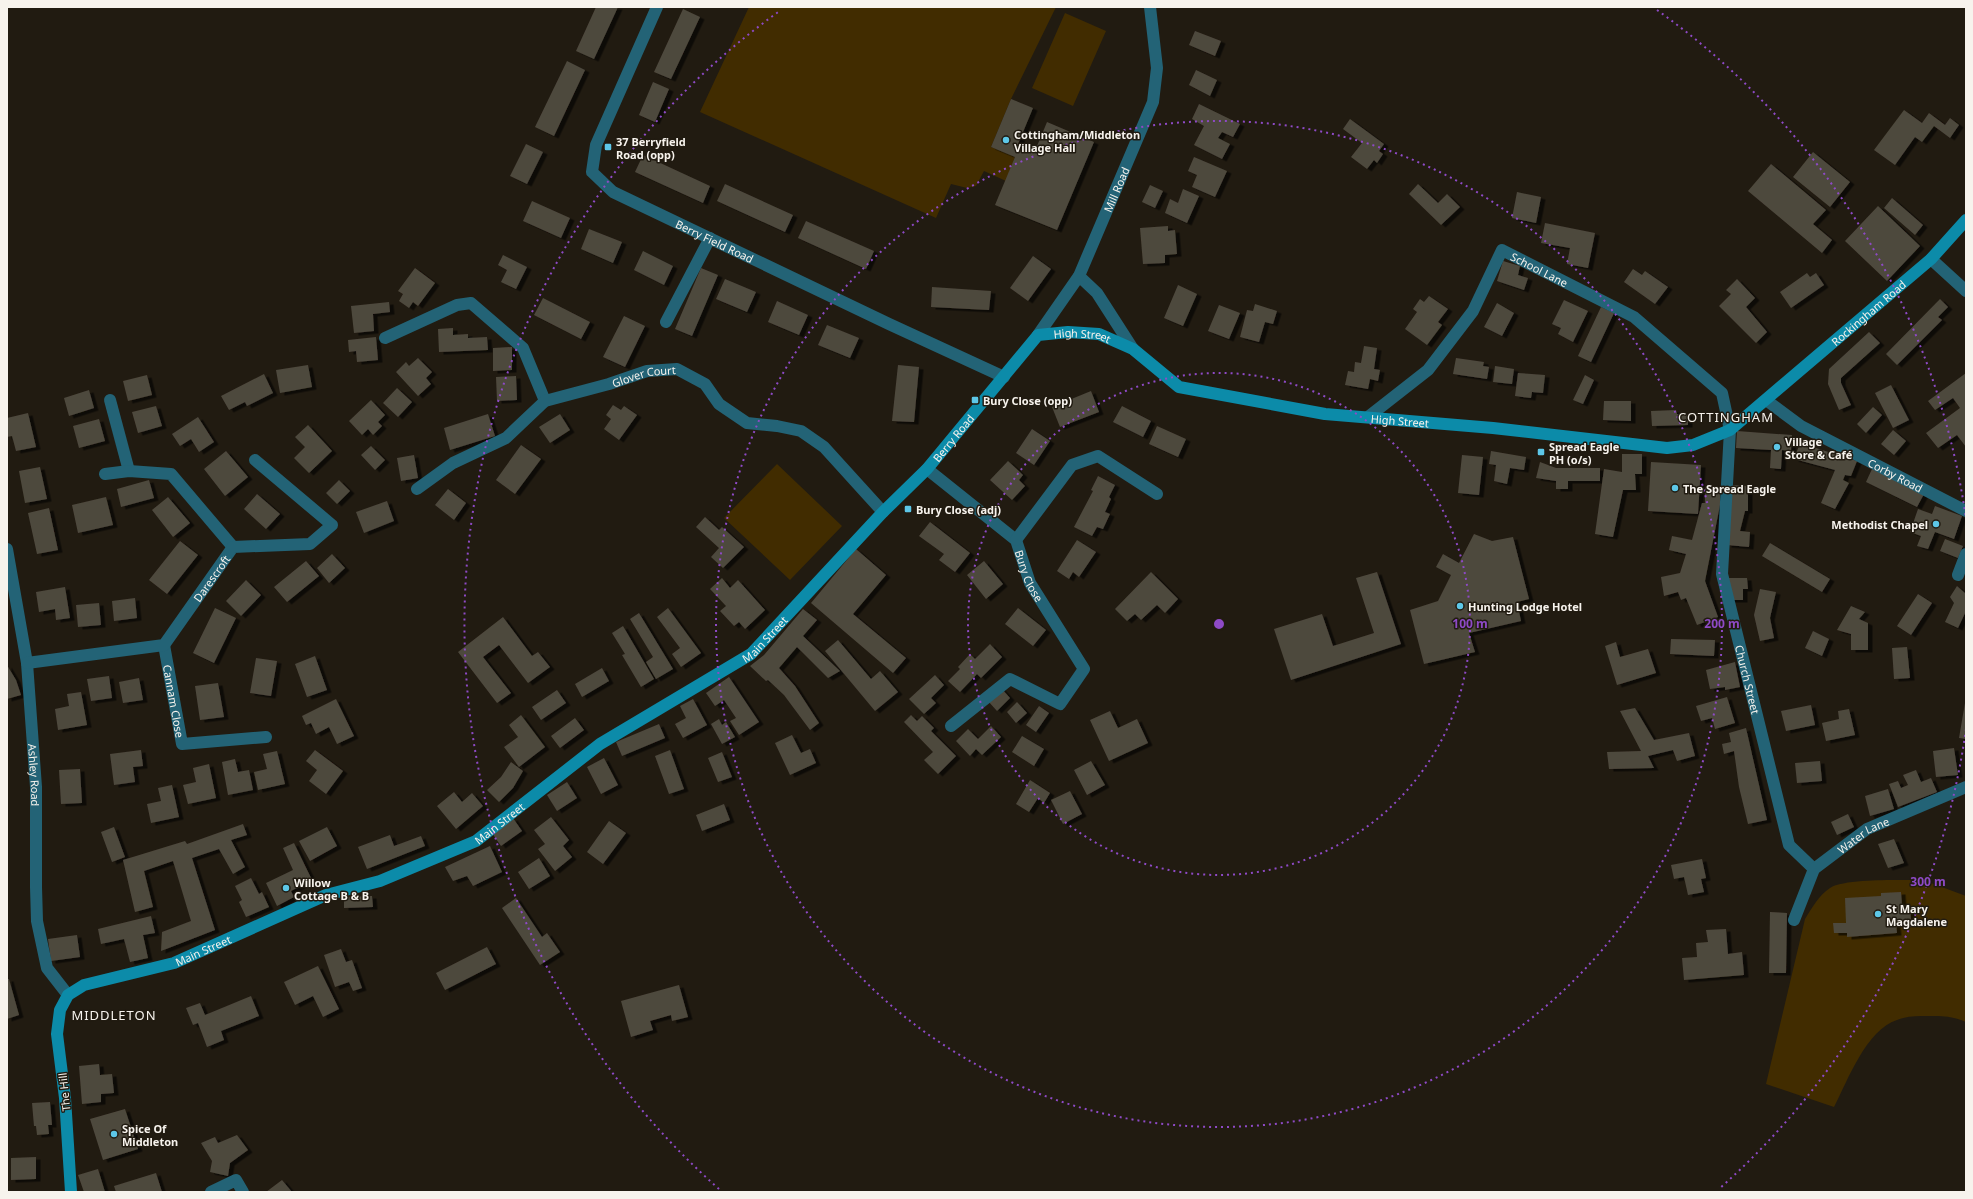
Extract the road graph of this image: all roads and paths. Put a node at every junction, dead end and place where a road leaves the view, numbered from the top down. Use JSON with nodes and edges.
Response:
{"nodes":[{"id":1,"x":657,"y":7,"type":"edge"},
{"id":2,"x":1150,"y":7,"type":"edge"},
{"id":3,"x":1966,"y":220,"type":"edge"},
{"id":4,"x":710,"y":238,"type":"junction"},
{"id":5,"x":1931,"y":259,"type":"junction"},
{"id":6,"x":1079,"y":276,"type":"junction"},
{"id":7,"x":1966,"y":291,"type":"edge"},
{"id":8,"x":666,"y":322,"type":"dead end"},
{"id":9,"x":1038,"y":335,"type":"junction"},
{"id":10,"x":386,"y":338,"type":"dead end"},
{"id":11,"x":1133,"y":349,"type":"junction"},
{"id":12,"x":1004,"y":377,"type":"junction"},
{"id":13,"x":110,"y":400,"type":"dead end"},
{"id":14,"x":1766,"y":400,"type":"junction"},
{"id":15,"x":545,"y":401,"type":"junction"},
{"id":16,"x":1368,"y":417,"type":"junction"},
{"id":17,"x":1730,"y":430,"type":"junction"},
{"id":18,"x":255,"y":460,"type":"dead end"},
{"id":19,"x":926,"y":470,"type":"junction"},
{"id":20,"x":129,"y":471,"type":"junction"},
{"id":21,"x":105,"y":474,"type":"dead end"},
{"id":22,"x":417,"y":489,"type":"dead end"},
{"id":23,"x":1157,"y":494,"type":"dead end"},
{"id":24,"x":1966,"y":511,"type":"edge"},
{"id":25,"x":883,"y":512,"type":"junction"},
{"id":26,"x":862,"y":535,"type":"joint"},
{"id":27,"x":1016,"y":540,"type":"junction"},
{"id":28,"x":233,"y":547,"type":"junction"},
{"id":29,"x":7,"y":549,"type":"edge"},
{"id":30,"x":1966,"y":554,"type":"edge"},
{"id":31,"x":1958,"y":575,"type":"dead end"},
{"id":32,"x":164,"y":645,"type":"junction"},
{"id":33,"x":27,"y":663,"type":"junction"},
{"id":34,"x":951,"y":726,"type":"dead end"},
{"id":35,"x":266,"y":737,"type":"dead end"},
{"id":36,"x":1966,"y":787,"type":"edge"},
{"id":37,"x":1814,"y":869,"type":"junction"},
{"id":38,"x":1794,"y":920,"type":"dead end"},
{"id":39,"x":68,"y":995,"type":"junction"},
{"id":40,"x":70,"y":1192,"type":"edge"},
{"id":41,"x":212,"y":1192,"type":"edge"},
{"id":42,"x":243,"y":1192,"type":"edge"}],
"edges":[{"from":1,"to":4,"type":"street","name":"Berry Field Road"},
{"from":2,"to":6,"type":"street","name":"Mill Road"},
{"from":3,"to":5,"type":"main road","name":"Rockingham Road"},
{"from":4,"to":8,"type":"street"},
{"from":4,"to":12,"type":"street","name":"Berry Field Road"},
{"from":5,"to":7,"type":"street"},
{"from":5,"to":14,"type":"main road","name":"Rockingham Road"},
{"from":6,"to":9,"type":"street","name":"Mill Road"},
{"from":6,"to":11,"type":"street"},
{"from":9,"to":11,"type":"main road","name":"High Street"},
{"from":9,"to":12,"type":"main road","name":"Berry Road"},
{"from":10,"to":15,"type":"street"},
{"from":11,"to":16,"type":"main road","name":"High Street"},
{"from":12,"to":19,"type":"main road","name":"Berry Road"},
{"from":13,"to":20,"type":"street"},
{"from":14,"to":17,"type":"main road","name":"High Street"},
{"from":14,"to":24,"type":"street","name":"Corby Road"},
{"from":15,"to":22,"type":"street","name":"Glover Court"},
{"from":15,"to":25,"type":"street","name":"Glover Court"},
{"from":16,"to":17,"type":"main road","name":"High Street"},
{"from":16,"to":17,"type":"street","name":"School Lane"},
{"from":17,"to":37,"type":"street","name":"Church Street"},
{"from":18,"to":28,"type":"street","name":"Darescroft"},
{"from":19,"to":25,"type":"main road","name":"Berry Road"},
{"from":19,"to":27,"type":"street","name":"Bury Close"},
{"from":20,"to":21,"type":"street"},
{"from":20,"to":28,"type":"street"},
{"from":23,"to":27,"type":"street"},
{"from":25,"to":26,"type":"main road","name":"Berry Road"},
{"from":26,"to":39,"type":"main road","name":"Main Street"},
{"from":27,"to":34,"type":"street","name":"Bury Close"},
{"from":28,"to":32,"type":"street","name":"Darescroft"},
{"from":29,"to":33,"type":"street","name":"Ashley Road"},
{"from":30,"to":31,"type":"street"},
{"from":32,"to":33,"type":"street"},
{"from":32,"to":35,"type":"street","name":"Cannam Close"},
{"from":33,"to":39,"type":"street","name":"Ashley Road"},
{"from":36,"to":37,"type":"street","name":"Water Lane"},
{"from":37,"to":38,"type":"street"},
{"from":39,"to":40,"type":"main road","name":"The Hill"},
{"from":41,"to":42,"type":"street"}]}
